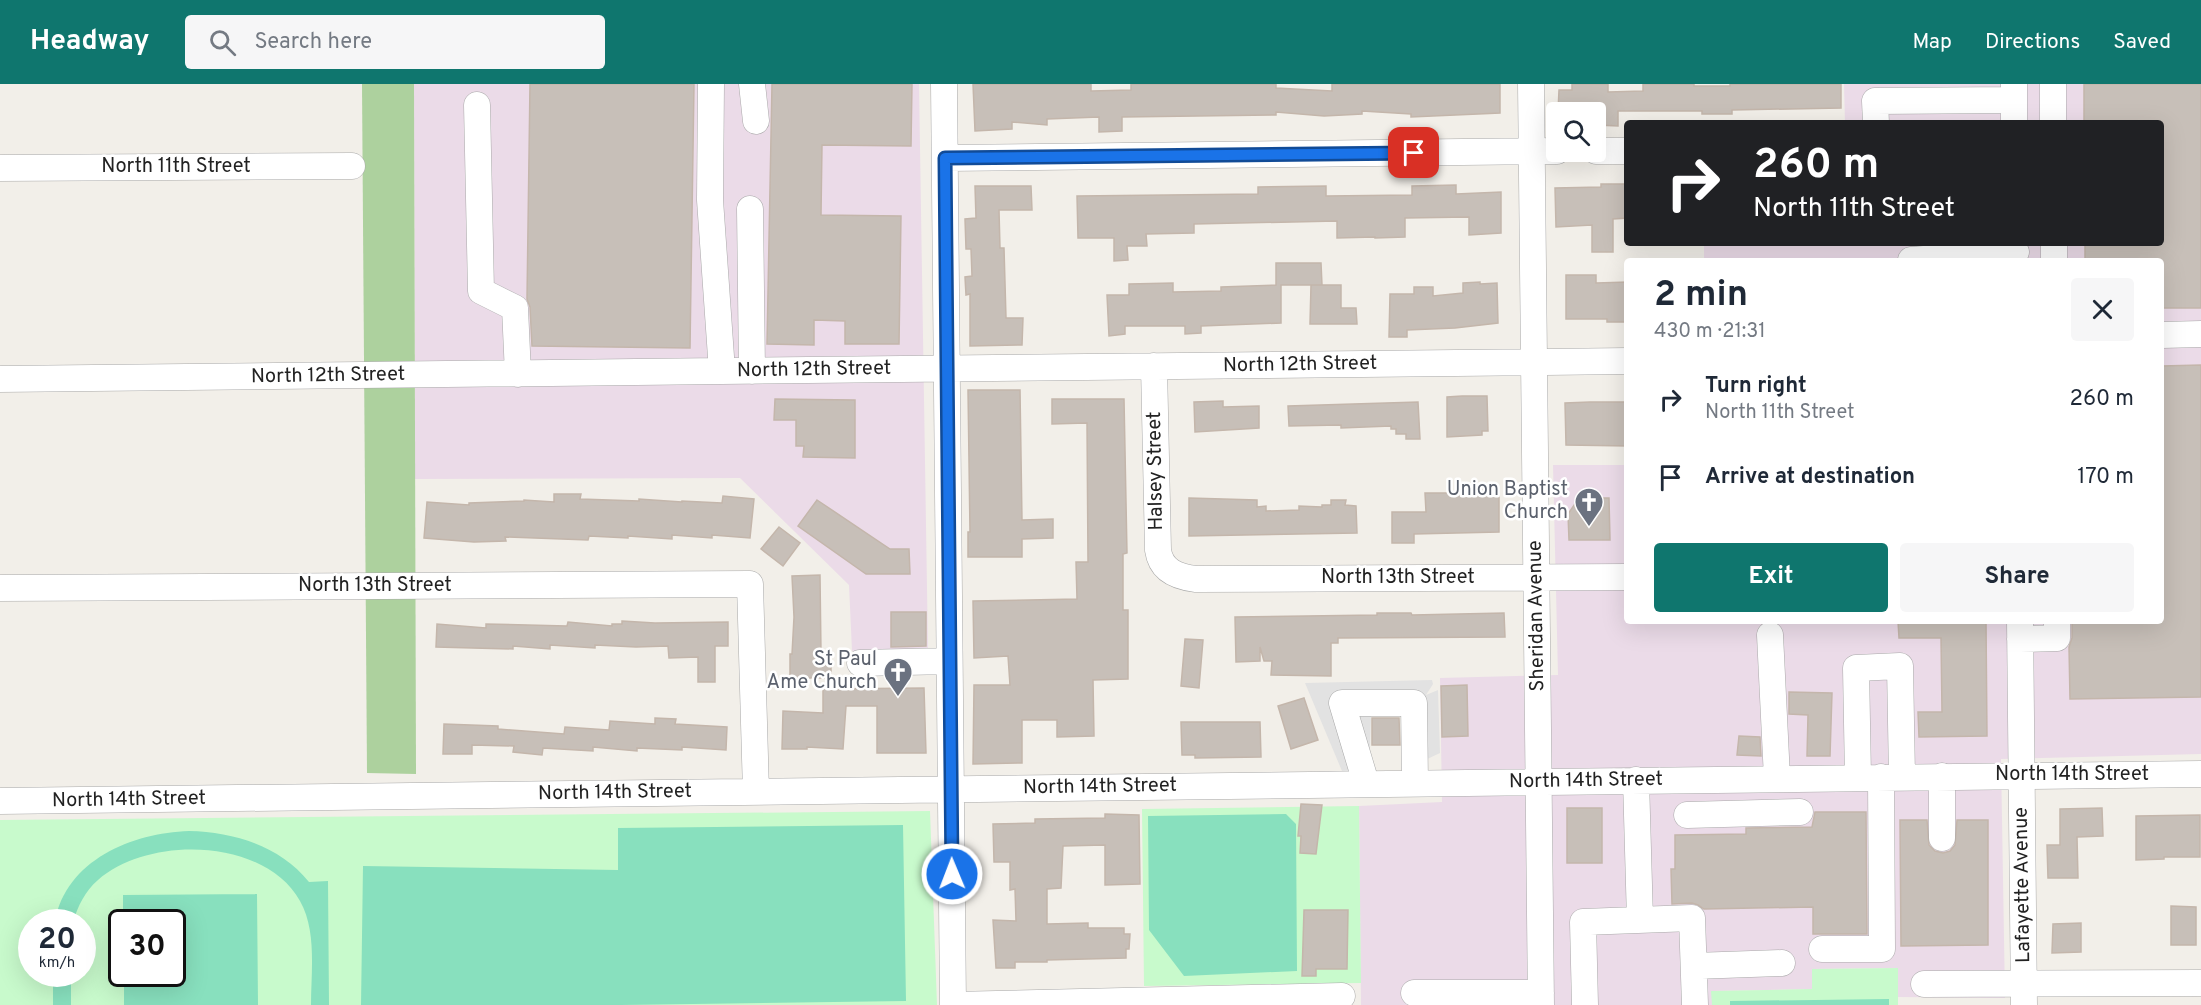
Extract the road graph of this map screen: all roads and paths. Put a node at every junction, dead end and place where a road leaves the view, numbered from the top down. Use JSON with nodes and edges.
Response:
{"nodes":[{"id":1,"x":711,"y":84,"type":"edge"},
{"id":2,"x":752,"y":84,"type":"edge"},
{"id":3,"x":944,"y":84,"type":"edge"},
{"id":4,"x":1531,"y":84,"type":"edge"},
{"id":5,"x":2053,"y":84,"type":"edge"},
{"id":6,"x":2014,"y":102,"type":"edge"},
{"id":7,"x":477,"y":105,"type":"dead end"},
{"id":8,"x":1876,"y":120,"type":"edge"},
{"id":9,"x":2054,"y":120,"type":"edge"},
{"id":10,"x":756,"y":121,"type":"dead end"},
{"id":11,"x":1606,"y":151,"type":"edge"},
{"id":12,"x":1624,"y":151,"type":"edge"},
{"id":13,"x":1532,"y":152,"type":"junction"},
{"id":14,"x":1546,"y":152,"type":"edge"},
{"id":15,"x":945,"y":158,"type":"junction"},
{"id":16,"x":352,"y":166,"type":"dead end"},
{"id":17,"x":0,"y":168,"type":"edge"},
{"id":18,"x":750,"y":209,"type":"dead end"},
{"id":19,"x":2016,"y":252,"type":"edge"},
{"id":20,"x":1937,"y":258,"type":"edge"},
{"id":21,"x":2201,"y":334,"type":"edge"},
{"id":22,"x":2164,"y":335,"type":"edge"},
{"id":23,"x":1624,"y":361,"type":"edge"},
{"id":24,"x":1534,"y":362,"type":"junction"},
{"id":25,"x":1154,"y":366,"type":"junction"},
{"id":26,"x":947,"y":369,"type":"junction"},
{"id":27,"x":722,"y":371,"type":"junction"},
{"id":28,"x":752,"y":371,"type":"junction"},
{"id":29,"x":518,"y":374,"type":"junction"},
{"id":30,"x":0,"y":380,"type":"edge"},
{"id":31,"x":1169,"y":571,"type":"joint"},
{"id":32,"x":1537,"y":577,"type":"junction"},
{"id":33,"x":1624,"y":577,"type":"edge"},
{"id":34,"x":0,"y":588,"type":"edge"},
{"id":35,"x":2056,"y":624,"type":"edge"},
{"id":36,"x":2020,"y":630,"type":"edge"},
{"id":37,"x":1770,"y":635,"type":"dead end"},
{"id":38,"x":949,"y":661,"type":"junction"},
{"id":39,"x":860,"y":663,"type":"dead end"},
{"id":40,"x":2201,"y":774,"type":"edge"},
{"id":41,"x":2022,"y":775,"type":"junction"},
{"id":42,"x":1942,"y":776,"type":"junction"},
{"id":43,"x":1880,"y":777,"type":"junction"},
{"id":44,"x":1774,"y":778,"type":"junction"},
{"id":45,"x":1636,"y":780,"type":"junction"},
{"id":46,"x":1539,"y":782,"type":"junction"},
{"id":47,"x":1366,"y":783,"type":"junction"},
{"id":48,"x":1415,"y":783,"type":"junction"},
{"id":49,"x":951,"y":789,"type":"junction"},
{"id":50,"x":756,"y":792,"type":"junction"},
{"id":51,"x":0,"y":801,"type":"edge"},
{"id":52,"x":1800,"y":812,"type":"dead end"},
{"id":53,"x":1771,"y":813,"type":"junction"},
{"id":54,"x":1687,"y":815,"type":"dead end"},
{"id":55,"x":1942,"y":838,"type":"dead end"},
{"id":56,"x":1640,"y":920,"type":"junction"},
{"id":57,"x":1822,"y":949,"type":"dead end"},
{"id":58,"x":1782,"y":963,"type":"dead end"},
{"id":59,"x":1694,"y":966,"type":"junction"},
{"id":60,"x":2201,"y":983,"type":"edge"},
{"id":61,"x":1924,"y":984,"type":"dead end"},
{"id":62,"x":1414,"y":993,"type":"dead end"},
{"id":63,"x":2024,"y":994,"type":"edge"},
{"id":64,"x":1342,"y":996,"type":"dead end"},
{"id":65,"x":1541,"y":999,"type":"edge"},
{"id":66,"x":953,"y":1005,"type":"edge"},
{"id":67,"x":1586,"y":1005,"type":"edge"},
{"id":68,"x":1695,"y":1005,"type":"edge"}],
"edges":[{"from":1,"to":27,"type":"street"},
{"from":2,"to":10,"type":"street"},
{"from":3,"to":15,"type":"street"},
{"from":4,"to":13,"type":"street","name":"Sheridan Avenue"},
{"from":5,"to":9,"type":"street"},
{"from":6,"to":8,"type":"street"},
{"from":7,"to":29,"type":"street"},
{"from":11,"to":12,"type":"street"},
{"from":13,"to":14,"type":"street"},
{"from":13,"to":15,"type":"street"},
{"from":13,"to":24,"type":"street","name":"Sheridan Avenue"},
{"from":15,"to":26,"type":"street"},
{"from":16,"to":17,"type":"street","name":"North 11th Street"},
{"from":18,"to":28,"type":"street"},
{"from":19,"to":20,"type":"street"},
{"from":21,"to":22,"type":"street"},
{"from":23,"to":24,"type":"street","name":"North 12th Street"},
{"from":24,"to":25,"type":"street","name":"North 12th Street"},
{"from":24,"to":32,"type":"street","name":"Sheridan Avenue"},
{"from":25,"to":26,"type":"street","name":"North 12th Street"},
{"from":25,"to":31,"type":"street","name":"Halsey Street"},
{"from":26,"to":28,"type":"street","name":"North 12th Street"},
{"from":26,"to":38,"type":"street"},
{"from":27,"to":28,"type":"street","name":"North 12th Street"},
{"from":27,"to":29,"type":"street","name":"North 12th Street"},
{"from":29,"to":30,"type":"street","name":"North 12th Street"},
{"from":31,"to":32,"type":"street","name":"North 13th Street"},
{"from":32,"to":33,"type":"street","name":"North 13th Street"},
{"from":32,"to":46,"type":"street","name":"Sheridan Avenue"},
{"from":34,"to":50,"type":"street","name":"North 13th Street"},
{"from":35,"to":36,"type":"street"},
{"from":36,"to":41,"type":"street","name":"Lafayette Avenue"},
{"from":37,"to":44,"type":"street"},
{"from":38,"to":39,"type":"street"},
{"from":38,"to":49,"type":"street"},
{"from":40,"to":41,"type":"street","name":"North 14th Street"},
{"from":41,"to":42,"type":"street","name":"North 14th Street"},
{"from":41,"to":63,"type":"street","name":"Lafayette Avenue"},
{"from":42,"to":43,"type":"street","name":"North 14th Street"},
{"from":42,"to":55,"type":"street"},
{"from":43,"to":44,"type":"street","name":"North 14th Street"},
{"from":43,"to":57,"type":"street"},
{"from":44,"to":45,"type":"street","name":"North 14th Street"},
{"from":44,"to":53,"type":"street"},
{"from":45,"to":46,"type":"street","name":"North 14th Street"},
{"from":45,"to":56,"type":"street"},
{"from":46,"to":48,"type":"street","name":"North 14th Street"},
{"from":46,"to":65,"type":"street","name":"Sheridan Avenue"},
{"from":47,"to":48,"type":"street","name":"North 14th Street"},
{"from":47,"to":48,"type":"street"},
{"from":47,"to":49,"type":"street","name":"North 14th Street"},
{"from":49,"to":50,"type":"street","name":"North 14th Street"},
{"from":49,"to":66,"type":"street"},
{"from":50,"to":51,"type":"street","name":"North 14th Street"},
{"from":52,"to":53,"type":"street"},
{"from":53,"to":54,"type":"street"},
{"from":56,"to":59,"type":"street"},
{"from":56,"to":67,"type":"street"},
{"from":58,"to":59,"type":"street"},
{"from":59,"to":68,"type":"street"},
{"from":60,"to":63,"type":"street"},
{"from":61,"to":63,"type":"street"},
{"from":62,"to":65,"type":"street"},
{"from":64,"to":66,"type":"street"}]}
